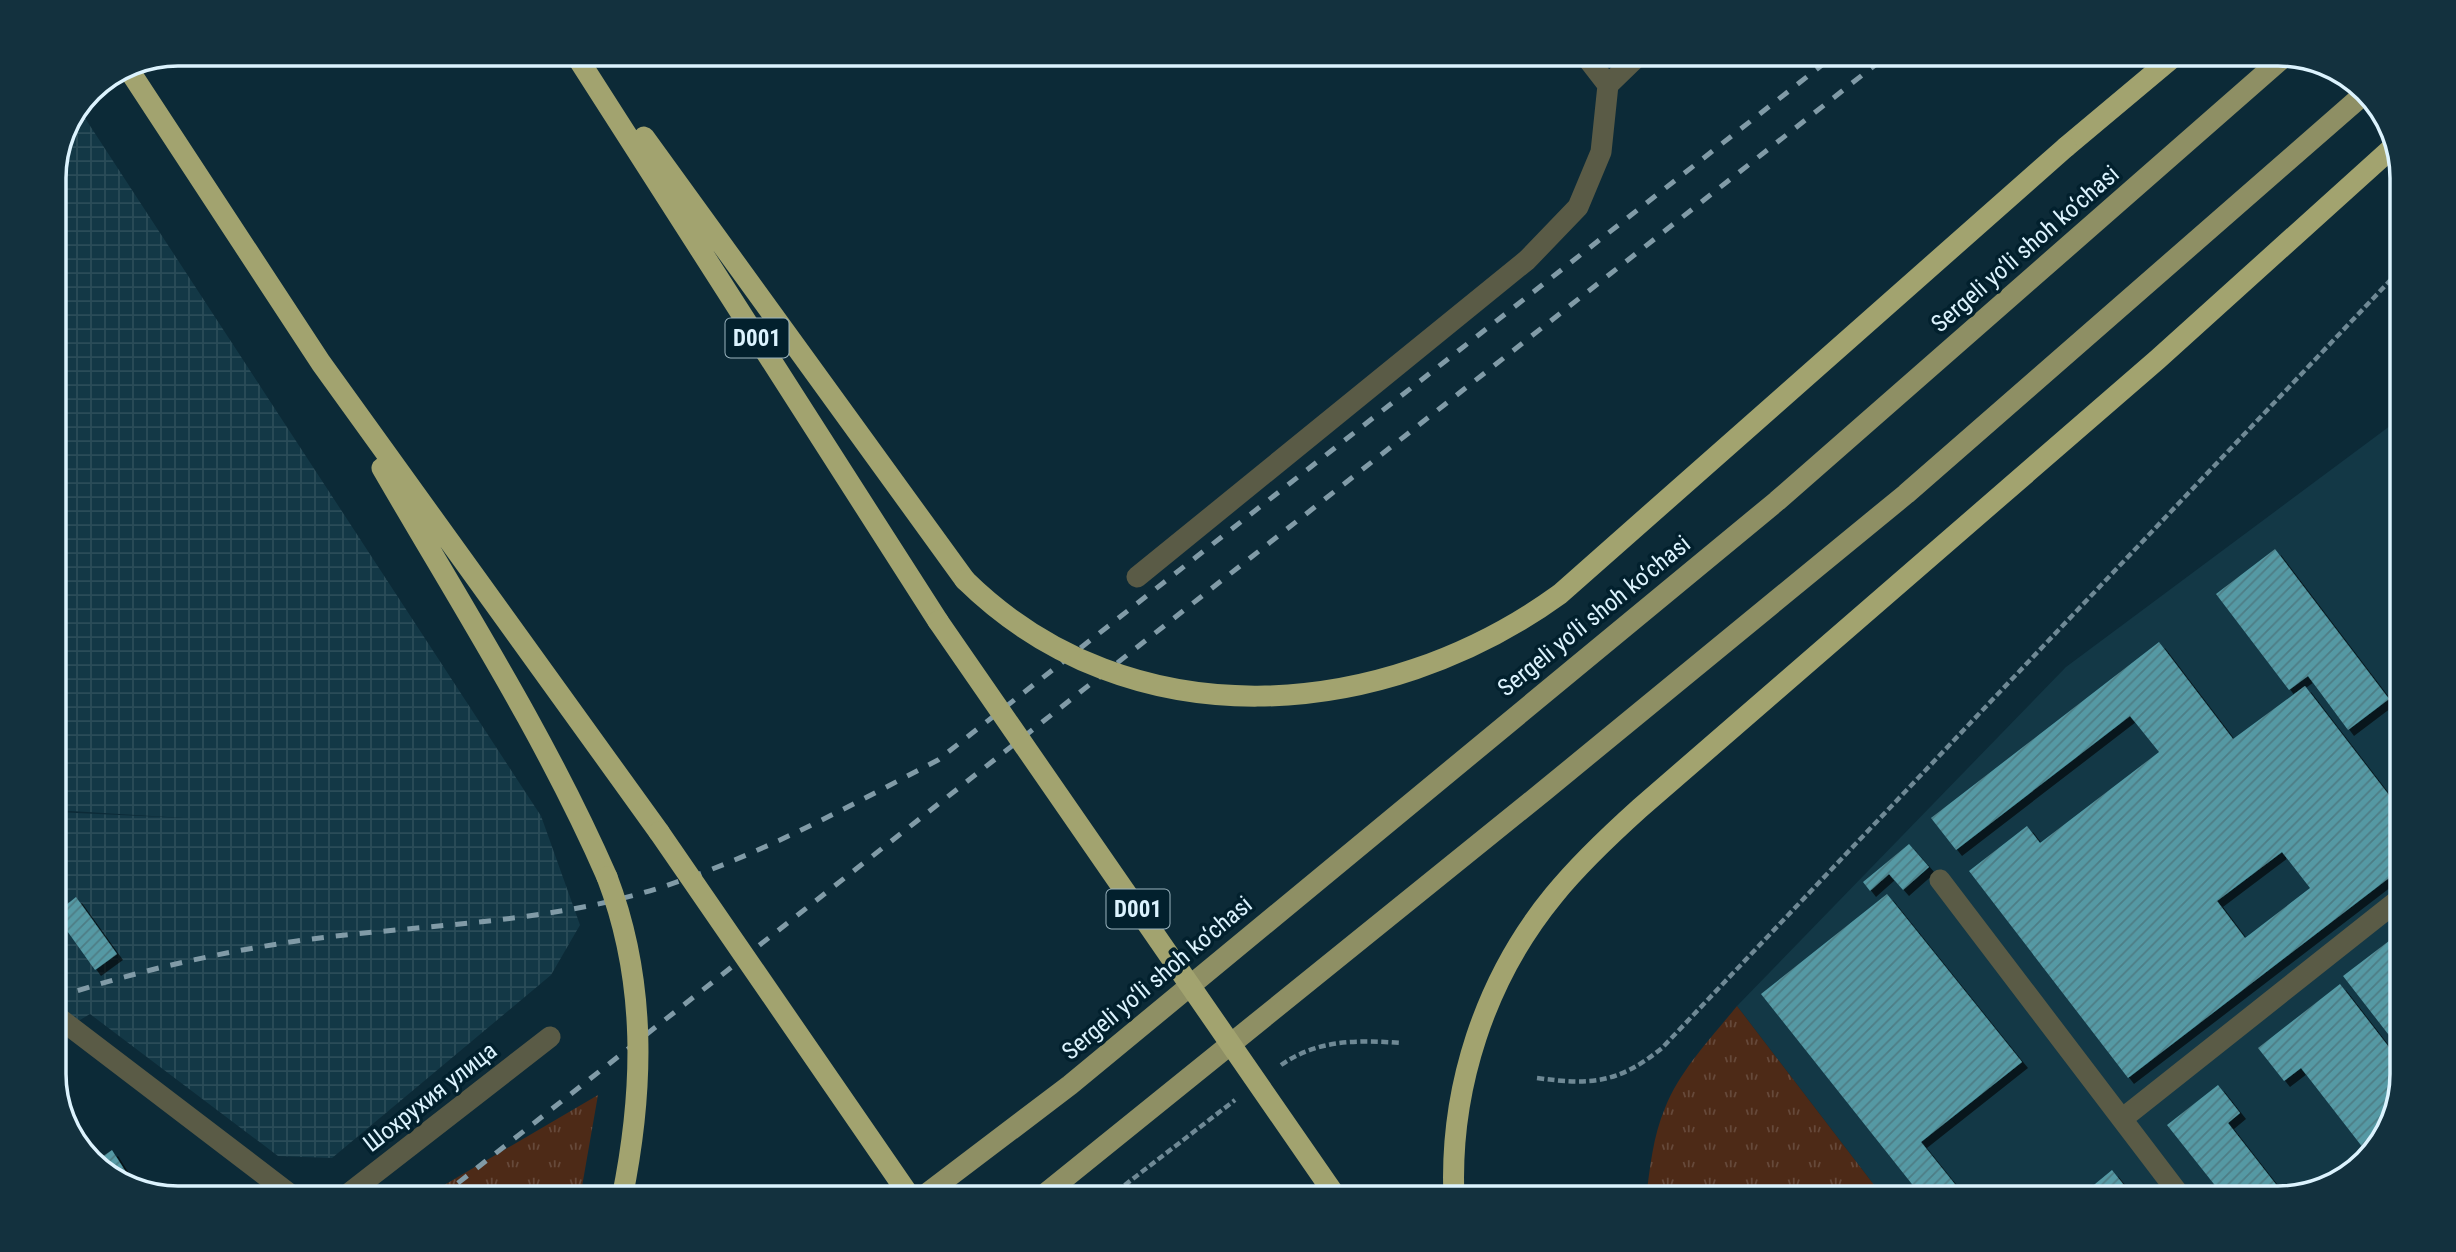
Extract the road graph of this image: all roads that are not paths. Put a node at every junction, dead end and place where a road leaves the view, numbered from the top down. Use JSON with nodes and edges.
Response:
{"nodes":[{"id":1,"x":583,"y":66,"type":"edge"},
{"id":2,"x":593,"y":66,"type":"edge"},
{"id":3,"x":1593,"y":66,"type":"edge"},
{"id":4,"x":1628,"y":66,"type":"edge"},
{"id":5,"x":2163,"y":66,"type":"edge"},
{"id":6,"x":2274,"y":66,"type":"edge"},
{"id":7,"x":133,"y":76,"type":"edge"},
{"id":8,"x":1608,"y":85,"type":"junction"},
{"id":9,"x":2357,"y":100,"type":"edge"},
{"id":10,"x":2386,"y":153,"type":"edge"},
{"id":11,"x":321,"y":363,"type":"junction"},
{"id":12,"x":1137,"y":577,"type":"dead end"},
{"id":13,"x":1940,"y":880,"type":"dead end"},
{"id":14,"x":2390,"y":907,"type":"edge"},
{"id":15,"x":67,"y":1027,"type":"edge"},
{"id":16,"x":550,"y":1037,"type":"dead end"},
{"id":17,"x":2122,"y":1119,"type":"junction"},
{"id":18,"x":279,"y":1186,"type":"edge"},
{"id":19,"x":358,"y":1186,"type":"edge"},
{"id":20,"x":624,"y":1186,"type":"edge"},
{"id":21,"x":903,"y":1186,"type":"edge"},
{"id":22,"x":937,"y":1186,"type":"edge"},
{"id":23,"x":1055,"y":1186,"type":"edge"},
{"id":24,"x":1330,"y":1186,"type":"edge"},
{"id":25,"x":1454,"y":1186,"type":"edge"},
{"id":26,"x":2173,"y":1186,"type":"edge"}],
"edges":[{"from":1,"to":24,"type":"highway","number":"D001","bridge":true},
{"from":2,"to":5,"type":"highway","bridge":true},
{"from":3,"to":8,"type":"street"},
{"from":4,"to":8,"type":"street"},
{"from":6,"to":22,"type":"main road","name":"Sergeli yo‘li shoh ko‘chasi"},
{"from":7,"to":11,"type":"highway"},
{"from":8,"to":12,"type":"street"},
{"from":9,"to":23,"type":"main road"},
{"from":10,"to":25,"type":"highway"},
{"from":11,"to":20,"type":"highway","bridge":true},
{"from":11,"to":21,"type":"highway","bridge":true},
{"from":13,"to":17,"type":"street"},
{"from":14,"to":17,"type":"street"},
{"from":15,"to":18,"type":"street"},
{"from":16,"to":19,"type":"street","name":"Шохрухия улица"},
{"from":17,"to":26,"type":"street"}]}
